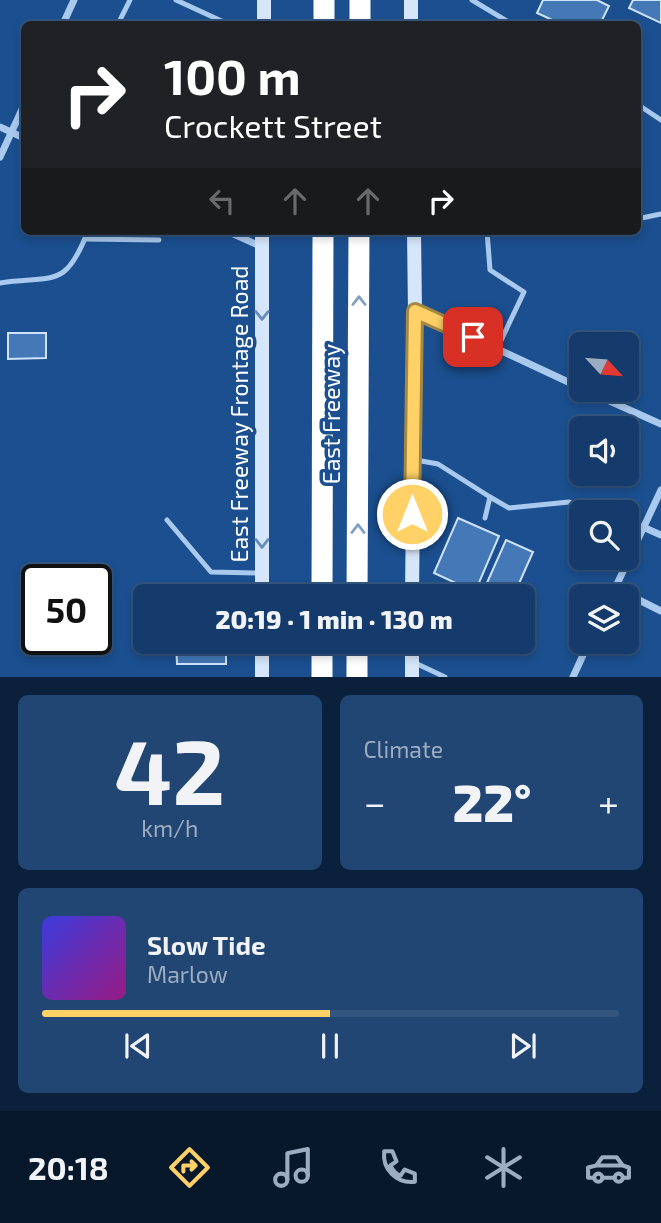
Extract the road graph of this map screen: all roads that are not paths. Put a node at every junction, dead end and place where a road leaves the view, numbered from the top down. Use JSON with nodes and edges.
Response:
{"nodes":[{"id":1,"x":74,"y":0,"type":"edge"},
{"id":2,"x":130,"y":0,"type":"edge"},
{"id":3,"x":176,"y":0,"type":"edge"},
{"id":4,"x":264,"y":0,"type":"edge"},
{"id":5,"x":324,"y":0,"type":"edge"},
{"id":6,"x":360,"y":0,"type":"edge"},
{"id":7,"x":411,"y":0,"type":"edge"},
{"id":8,"x":472,"y":0,"type":"edge"},
{"id":9,"x":64,"y":21,"type":"edge"},
{"id":10,"x":120,"y":21,"type":"edge"},
{"id":11,"x":222,"y":21,"type":"edge"},
{"id":12,"x":264,"y":21,"type":"edge"},
{"id":13,"x":324,"y":21,"type":"edge"},
{"id":14,"x":360,"y":21,"type":"edge"},
{"id":15,"x":411,"y":21,"type":"edge"},
{"id":16,"x":507,"y":21,"type":"edge"},
{"id":17,"x":641,"y":107,"type":"edge"},
{"id":18,"x":21,"y":112,"type":"edge"},
{"id":19,"x":661,"y":120,"type":"edge"},
{"id":20,"x":0,"y":127,"type":"edge"},
{"id":21,"x":12,"y":132,"type":"junction"},
{"id":22,"x":21,"y":136,"type":"edge"},
{"id":23,"x":0,"y":158,"type":"edge"},
{"id":24,"x":661,"y":214,"type":"edge"},
{"id":25,"x":641,"y":218,"type":"edge"},
{"id":26,"x":86,"y":235,"type":"edge"},
{"id":27,"x":236,"y":235,"type":"edge"},
{"id":28,"x":262,"y":235,"type":"edge"},
{"id":29,"x":323,"y":235,"type":"edge"},
{"id":30,"x":359,"y":235,"type":"edge"},
{"id":31,"x":414,"y":235,"type":"edge"},
{"id":32,"x":487,"y":235,"type":"edge"},
{"id":33,"x":85,"y":239,"type":"junction"},
{"id":34,"x":159,"y":240,"type":"dead end"},
{"id":35,"x":262,"y":247,"type":"junction"},
{"id":36,"x":0,"y":283,"type":"edge"},
{"id":37,"x":415,"y":311,"type":"junction"},
{"id":38,"x":497,"y":349,"type":"junction"},
{"id":39,"x":569,"y":382,"type":"edge"},
{"id":40,"x":612,"y":402,"type":"edge"},
{"id":41,"x":661,"y":424,"type":"edge"},
{"id":42,"x":412,"y":460,"type":"junction"},
{"id":43,"x":661,"y":490,"type":"edge"},
{"id":44,"x":490,"y":497,"type":"junction"},
{"id":45,"x":569,"y":502,"type":"edge"},
{"id":46,"x":485,"y":518,"type":"dead end"},
{"id":47,"x":167,"y":520,"type":"dead end"},
{"id":48,"x":639,"y":531,"type":"edge"},
{"id":49,"x":642,"y":531,"type":"junction"},
{"id":50,"x":661,"y":535,"type":"edge"},
{"id":51,"x":262,"y":573,"type":"junction"},
{"id":52,"x":262,"y":584,"type":"edge"},
{"id":53,"x":322,"y":584,"type":"edge"},
{"id":54,"x":357,"y":584,"type":"edge"},
{"id":55,"x":412,"y":584,"type":"edge"},
{"id":56,"x":617,"y":584,"type":"edge"},
{"id":57,"x":639,"y":600,"type":"edge"},
{"id":58,"x":661,"y":611,"type":"edge"},
{"id":59,"x":262,"y":654,"type":"edge"},
{"id":60,"x":322,"y":654,"type":"edge"},
{"id":61,"x":357,"y":654,"type":"edge"},
{"id":62,"x":412,"y":654,"type":"edge"},
{"id":63,"x":584,"y":654,"type":"edge"},
{"id":64,"x":412,"y":662,"type":"junction"},
{"id":65,"x":262,"y":677,"type":"edge"},
{"id":66,"x":322,"y":677,"type":"edge"},
{"id":67,"x":357,"y":677,"type":"edge"},
{"id":68,"x":412,"y":677,"type":"edge"},
{"id":69,"x":445,"y":677,"type":"edge"},
{"id":70,"x":573,"y":677,"type":"edge"}],
"edges":[{"from":1,"to":9,"type":"street"},
{"from":2,"to":10,"type":"lane"},
{"from":3,"to":11,"type":"lane"},
{"from":4,"to":12,"type":"main road"},
{"from":5,"to":13,"type":"highway"},
{"from":6,"to":14,"type":"highway"},
{"from":7,"to":15,"type":"main road"},
{"from":8,"to":16,"type":"lane"},
{"from":17,"to":19,"type":"lane"},
{"from":18,"to":21,"type":"street"},
{"from":20,"to":21,"type":"street"},
{"from":21,"to":22,"type":"street"},
{"from":21,"to":23,"type":"street"},
{"from":24,"to":25,"type":"lane"},
{"from":26,"to":33,"type":"lane"},
{"from":27,"to":35,"type":"street"},
{"from":28,"to":35,"type":"main road","name":"East Freeway Frontage Road"},
{"from":29,"to":53,"type":"highway","name":"East Freeway"},
{"from":54,"to":30,"type":"highway","name":"East Freeway","one_way":true},
{"from":31,"to":37,"type":"main road"},
{"from":32,"to":38,"type":"lane"},
{"from":33,"to":34,"type":"lane"},
{"from":33,"to":36,"type":"lane"},
{"from":35,"to":51,"type":"main road","name":"East Freeway Frontage Road","one_way":true},
{"from":37,"to":38,"type":"street"},
{"from":37,"to":42,"type":"main road"},
{"from":38,"to":39,"type":"street"},
{"from":40,"to":41,"type":"street"},
{"from":42,"to":44,"type":"lane"},
{"from":42,"to":55,"type":"main road"},
{"from":43,"to":49,"type":"street"},
{"from":44,"to":45,"type":"lane"},
{"from":44,"to":46,"type":"lane"},
{"from":47,"to":51,"type":"lane"},
{"from":48,"to":49,"type":"lane"},
{"from":49,"to":50,"type":"street"},
{"from":49,"to":56,"type":"street"},
{"from":51,"to":52,"type":"main road","name":"East Freeway Frontage Road"},
{"from":57,"to":58,"type":"street"},
{"from":59,"to":65,"type":"main road"},
{"from":60,"to":66,"type":"highway"},
{"from":61,"to":67,"type":"highway"},
{"from":62,"to":64,"type":"main road"},
{"from":63,"to":70,"type":"street"},
{"from":64,"to":68,"type":"main road"},
{"from":64,"to":69,"type":"lane"}]}
